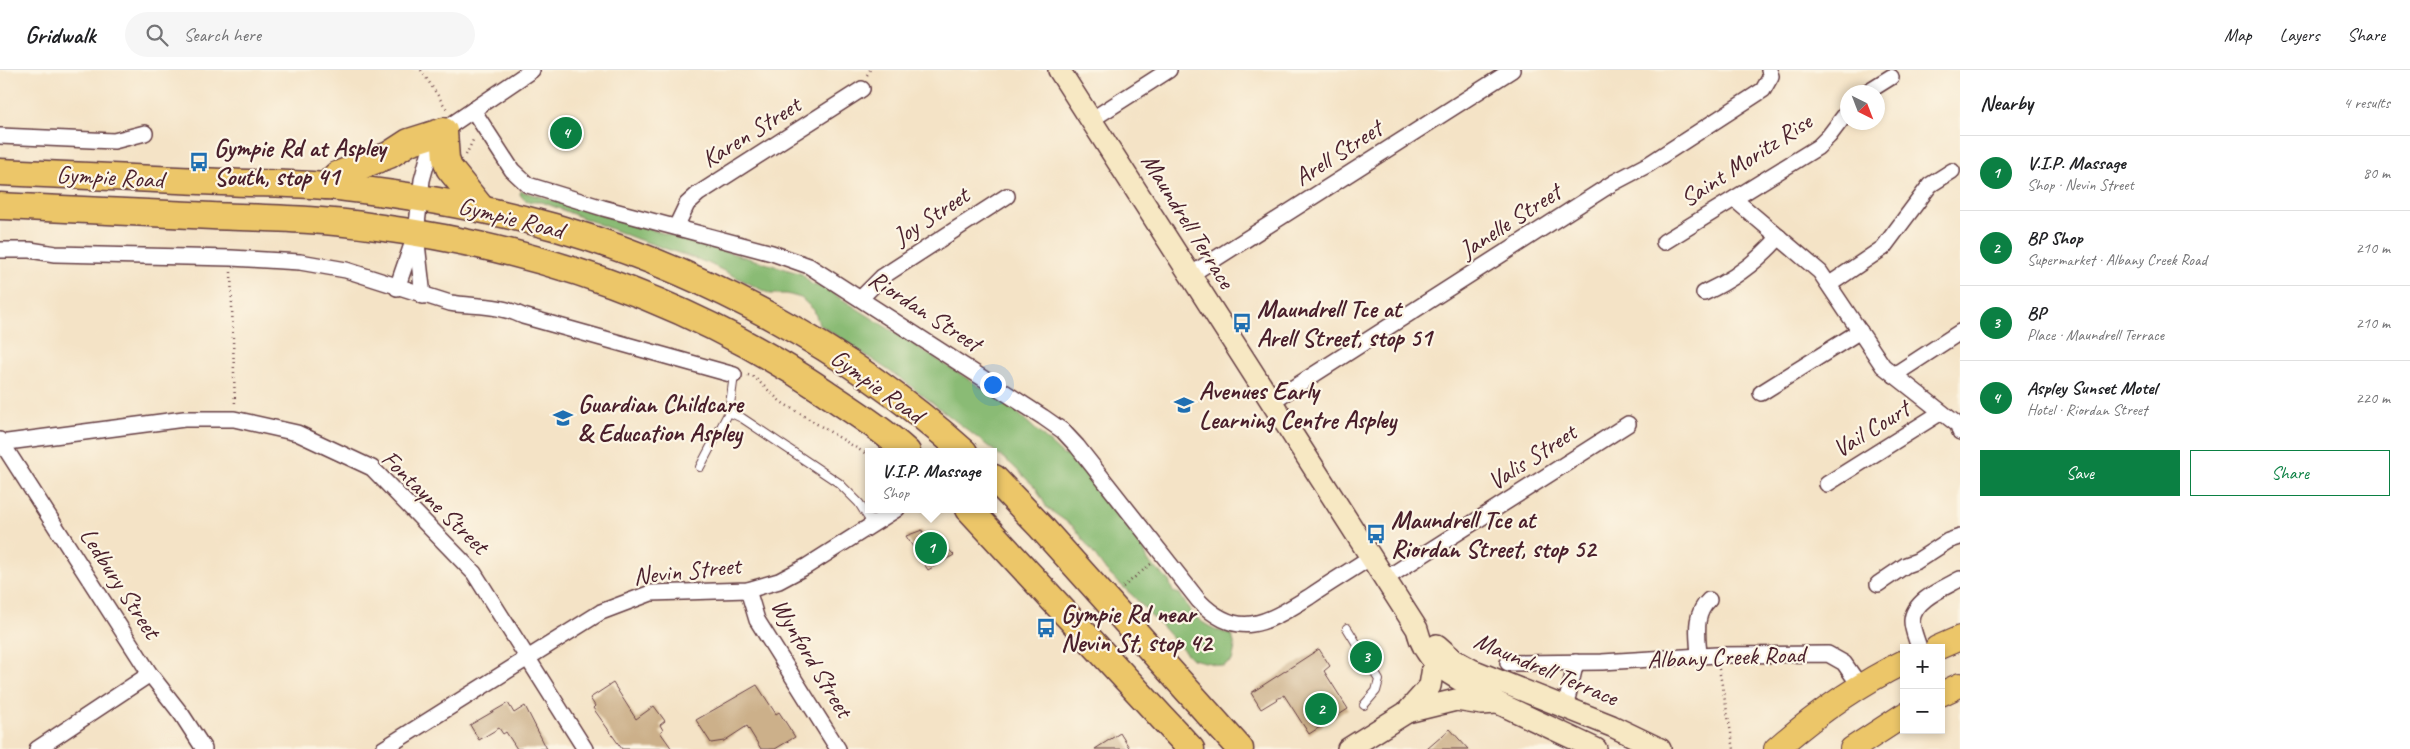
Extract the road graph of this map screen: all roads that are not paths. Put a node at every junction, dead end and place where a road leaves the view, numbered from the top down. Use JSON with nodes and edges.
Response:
{"nodes":[{"id":1,"x":532,"y":70,"type":"edge"},
{"id":2,"x":1059,"y":70,"type":"edge"},
{"id":3,"x":1169,"y":70,"type":"edge"},
{"id":4,"x":1512,"y":70,"type":"edge"},
{"id":5,"x":1770,"y":73,"type":"edge"},
{"id":6,"x":1891,"y":77,"type":"dead end"},
{"id":7,"x":1878,"y":85,"type":"edge"},
{"id":8,"x":862,"y":89,"type":"dead end"},
{"id":9,"x":473,"y":110,"type":"junction"},
{"id":10,"x":1091,"y":120,"type":"junction"},
{"id":11,"x":1840,"y":122,"type":"edge"},
{"id":12,"x":444,"y":131,"type":"junction"},
{"id":13,"x":145,"y":134,"type":"dead end"},
{"id":14,"x":0,"y":136,"type":"edge"},
{"id":15,"x":1952,"y":171,"type":"dead end"},
{"id":16,"x":0,"y":172,"type":"edge"},
{"id":17,"x":326,"y":186,"type":"junction"},
{"id":18,"x":1007,"y":196,"type":"dead end"},
{"id":19,"x":420,"y":198,"type":"junction"},
{"id":20,"x":1734,"y":199,"type":"junction"},
{"id":21,"x":0,"y":206,"type":"edge"},
{"id":22,"x":482,"y":209,"type":"junction"},
{"id":23,"x":676,"y":227,"type":"junction"},
{"id":24,"x":416,"y":233,"type":"junction"},
{"id":25,"x":1779,"y":237,"type":"junction"},
{"id":26,"x":1664,"y":242,"type":"dead end"},
{"id":27,"x":0,"y":250,"type":"edge"},
{"id":28,"x":1190,"y":276,"type":"junction"},
{"id":29,"x":1830,"y":284,"type":"junction"},
{"id":30,"x":397,"y":288,"type":"junction"},
{"id":31,"x":1704,"y":293,"type":"dead end"},
{"id":32,"x":423,"y":296,"type":"junction"},
{"id":33,"x":861,"y":298,"type":"junction"},
{"id":34,"x":1860,"y":331,"type":"junction"},
{"id":35,"x":1960,"y":332,"type":"edge"},
{"id":36,"x":734,"y":375,"type":"joint"},
{"id":37,"x":1894,"y":375,"type":"junction"},
{"id":38,"x":1761,"y":393,"type":"dead end"},
{"id":39,"x":1271,"y":402,"type":"junction"},
{"id":40,"x":729,"y":412,"type":"junction"},
{"id":41,"x":1940,"y":413,"type":"junction"},
{"id":42,"x":1628,"y":424,"type":"dead end"},
{"id":43,"x":1960,"y":432,"type":"edge"},
{"id":44,"x":1,"y":442,"type":"edge"},
{"id":45,"x":902,"y":448,"type":"edge"},
{"id":46,"x":959,"y":448,"type":"edge"},
{"id":47,"x":700,"y":468,"type":"dead end"},
{"id":48,"x":997,"y":481,"type":"edge"},
{"id":49,"x":1828,"y":484,"type":"dead end"},
{"id":50,"x":891,"y":513,"type":"edge"},
{"id":51,"x":972,"y":513,"type":"edge"},
{"id":52,"x":873,"y":525,"type":"junction"},
{"id":53,"x":1041,"y":527,"type":"junction"},
{"id":54,"x":1960,"y":537,"type":"edge"},
{"id":55,"x":1012,"y":554,"type":"junction"},
{"id":56,"x":1371,"y":557,"type":"junction"},
{"id":57,"x":1385,"y":579,"type":"junction"},
{"id":58,"x":1960,"y":579,"type":"edge"},
{"id":59,"x":1878,"y":584,"type":"dead end"},
{"id":60,"x":748,"y":590,"type":"junction"},
{"id":61,"x":1709,"y":600,"type":"dead end"},
{"id":62,"x":1347,"y":628,"type":"dead end"},
{"id":63,"x":1417,"y":629,"type":"junction"},
{"id":64,"x":1960,"y":638,"type":"edge"},
{"id":65,"x":1918,"y":644,"type":"edge"},
{"id":66,"x":1945,"y":645,"type":"edge"},
{"id":67,"x":1699,"y":656,"type":"junction"},
{"id":68,"x":528,"y":658,"type":"junction"},
{"id":69,"x":1434,"y":661,"type":"junction"},
{"id":70,"x":1576,"y":662,"type":"junction"},
{"id":71,"x":1508,"y":663,"type":"dead end"},
{"id":72,"x":1900,"y":664,"type":"edge"},
{"id":73,"x":150,"y":674,"type":"junction"},
{"id":74,"x":1960,"y":685,"type":"edge"},
{"id":75,"x":1860,"y":686,"type":"junction"},
{"id":76,"x":1945,"y":692,"type":"edge"},
{"id":77,"x":1498,"y":703,"type":"junction"},
{"id":78,"x":1364,"y":705,"type":"dead end"},
{"id":79,"x":1565,"y":708,"type":"junction"},
{"id":80,"x":1407,"y":712,"type":"junction"},
{"id":81,"x":1900,"y":718,"type":"edge"},
{"id":82,"x":1579,"y":732,"type":"edge"},
{"id":83,"x":37,"y":749,"type":"edge"},
{"id":84,"x":204,"y":749,"type":"edge"},
{"id":85,"x":383,"y":749,"type":"edge"},
{"id":86,"x":585,"y":749,"type":"edge"},
{"id":87,"x":838,"y":749,"type":"edge"},
{"id":88,"x":1190,"y":749,"type":"edge"},
{"id":89,"x":1240,"y":749,"type":"edge"},
{"id":90,"x":1348,"y":749,"type":"edge"},
{"id":91,"x":1596,"y":749,"type":"edge"},
{"id":92,"x":1660,"y":749,"type":"edge"},
{"id":93,"x":1776,"y":749,"type":"edge"},
{"id":94,"x":1852,"y":749,"type":"edge"}],
"edges":[{"from":1,"to":9,"type":"street"},
{"from":2,"to":10,"type":"main road","name":"Maundrell Terrace"},
{"from":3,"to":10,"type":"street"},
{"from":4,"to":28,"type":"street","name":"Arell Street"},
{"from":5,"to":39,"type":"street","name":"Janelle Street"},
{"from":6,"to":7,"type":"street"},
{"from":8,"to":23,"type":"street","name":"Karen Street"},
{"from":9,"to":12,"type":"street"},
{"from":9,"to":23,"type":"street","name":"Riordan Street"},
{"from":10,"to":28,"type":"main road","name":"Maundrell Terrace"},
{"from":11,"to":20,"type":"street","name":"Saint Moritz Rise"},
{"from":12,"to":17,"type":"highway"},
{"from":12,"to":19,"type":"street"},
{"from":12,"to":22,"type":"highway"},
{"from":13,"to":14,"type":"street"},
{"from":15,"to":29,"type":"street"},
{"from":16,"to":17,"type":"highway","name":"Gympie Road"},
{"from":17,"to":19,"type":"highway","name":"Gympie Road"},
{"from":18,"to":33,"type":"street","name":"Joy Street"},
{"from":19,"to":22,"type":"highway","name":"Gympie Road"},
{"from":19,"to":24,"type":"street"},
{"from":20,"to":25,"type":"street"},
{"from":20,"to":26,"type":"street","name":"Saint Moritz Rise"},
{"from":21,"to":24,"type":"highway","name":"Gympie Road"},
{"from":22,"to":46,"type":"highway","name":"Gympie Road"},
{"from":23,"to":33,"type":"street","name":"Riordan Street"},
{"from":24,"to":30,"type":"street"},
{"from":24,"to":32,"type":"street"},
{"from":24,"to":45,"type":"highway","name":"Gympie Road"},
{"from":25,"to":29,"type":"street"},
{"from":25,"to":31,"type":"street"},
{"from":27,"to":30,"type":"street"},
{"from":28,"to":39,"type":"main road","name":"Maundrell Terrace"},
{"from":29,"to":34,"type":"street"},
{"from":30,"to":32,"type":"street"},
{"from":32,"to":36,"type":"street"},
{"from":33,"to":56,"type":"street","name":"Riordan Street"},
{"from":34,"to":37,"type":"street"},
{"from":34,"to":38,"type":"street"},
{"from":35,"to":37,"type":"street"},
{"from":36,"to":40,"type":"lane"},
{"from":37,"to":41,"type":"street"},
{"from":39,"to":56,"type":"main road","name":"Maundrell Terrace"},
{"from":40,"to":47,"type":"lane"},
{"from":40,"to":52,"type":"lane"},
{"from":41,"to":43,"type":"street"},
{"from":41,"to":49,"type":"street","name":"Vail Court"},
{"from":42,"to":57,"type":"street","name":"Valis Street"},
{"from":44,"to":68,"type":"street","name":"Fontayne Street"},
{"from":44,"to":73,"type":"street","name":"Ledbury Street"},
{"from":48,"to":53,"type":"highway"},
{"from":50,"to":52,"type":"street","name":"Nevin Street"},
{"from":51,"to":55,"type":"highway"},
{"from":52,"to":60,"type":"street","name":"Nevin Street"},
{"from":53,"to":55,"type":"highway"},
{"from":53,"to":89,"type":"highway"},
{"from":54,"to":59,"type":"street"},
{"from":55,"to":88,"type":"highway"},
{"from":56,"to":57,"type":"main road","name":"Maundrell Terrace"},
{"from":57,"to":63,"type":"main road","name":"Maundrell Terrace"},
{"from":58,"to":65,"type":"street"},
{"from":60,"to":68,"type":"street","name":"Nevin Street"},
{"from":60,"to":87,"type":"street","name":"Wynford Street"},
{"from":61,"to":67,"type":"street"},
{"from":62,"to":78,"type":"lane"},
{"from":63,"to":69,"type":"main road","name":"Maundrell Terrace"},
{"from":63,"to":79,"type":"main road","name":"Maundrell Terrace"},
{"from":64,"to":66,"type":"main road"},
{"from":67,"to":70,"type":"street","name":"Albany Creek Road"},
{"from":67,"to":75,"type":"street","name":"Albany Creek Road"},
{"from":68,"to":85,"type":"street","name":"Nevin Street"},
{"from":68,"to":86,"type":"street","name":"Fontayne Street"},
{"from":69,"to":77,"type":"main road","name":"Maundrell Terrace"},
{"from":69,"to":80,"type":"main road"},
{"from":70,"to":71,"type":"street","name":"Albany Creek Road"},
{"from":70,"to":79,"type":"street"},
{"from":72,"to":75,"type":"main road"},
{"from":73,"to":83,"type":"street"},
{"from":73,"to":84,"type":"street","name":"Ledbury Street"},
{"from":74,"to":76,"type":"main road"},
{"from":75,"to":93,"type":"main road"},
{"from":77,"to":80,"type":"main road"},
{"from":77,"to":82,"type":"main road","name":"Maundrell Terrace"},
{"from":79,"to":82,"type":"main road","name":"Maundrell Terrace"},
{"from":80,"to":90,"type":"main road"},
{"from":81,"to":94,"type":"main road"},
{"from":82,"to":91,"type":"main road","name":"Maundrell Terrace"},
{"from":82,"to":92,"type":"main road","name":"Maundrell Terrace"}]}
